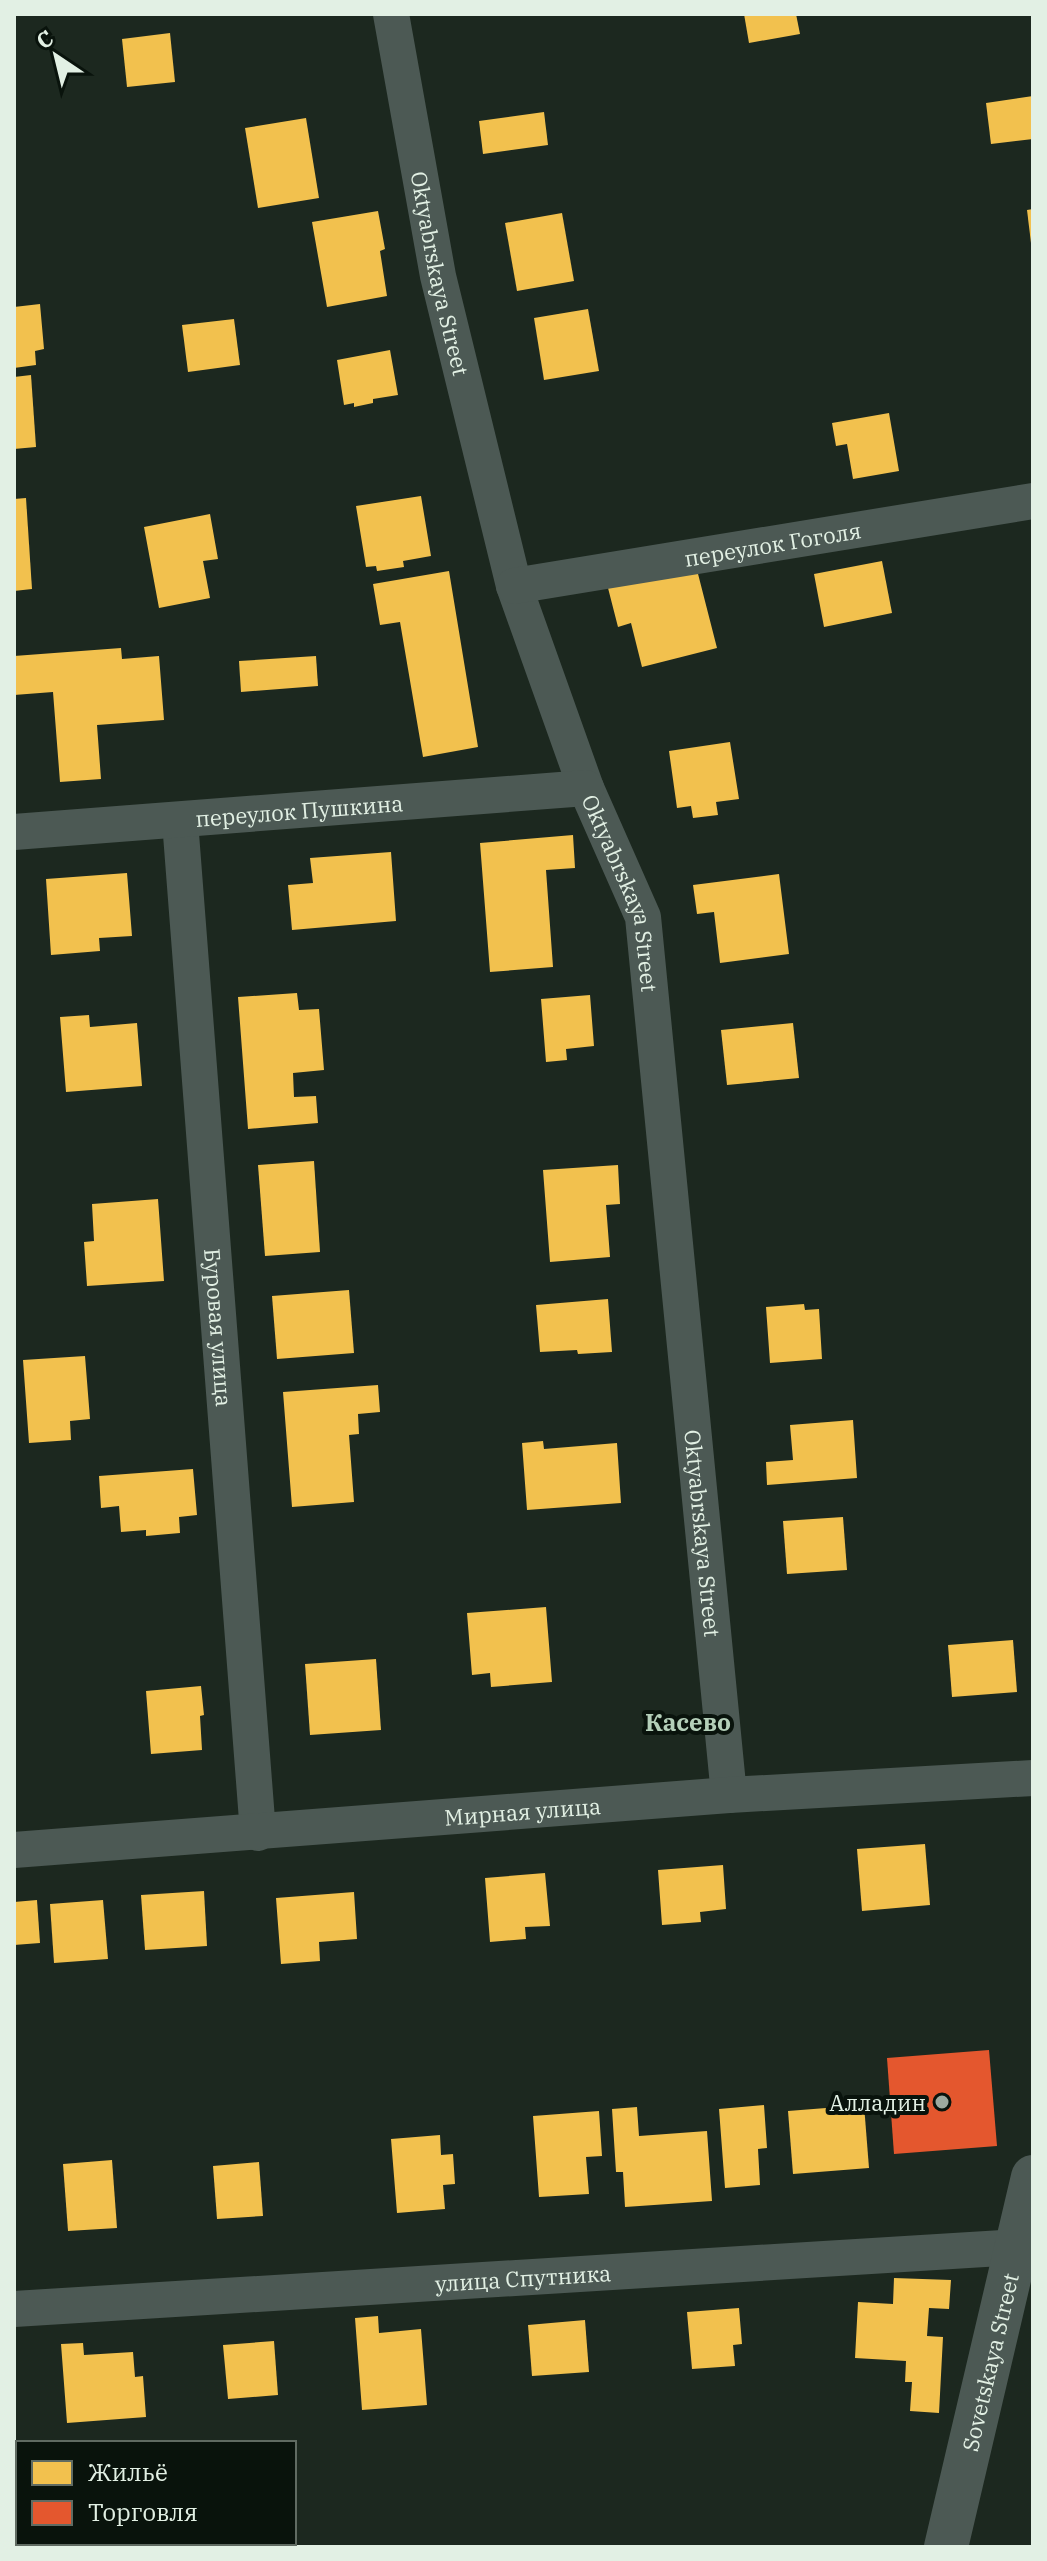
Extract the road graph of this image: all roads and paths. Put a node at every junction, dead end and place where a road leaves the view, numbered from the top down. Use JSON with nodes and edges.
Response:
{"nodes":[{"id":1,"x":391,"y":14,"type":"edge"},
{"id":2,"x":1033,"y":501,"type":"edge"},
{"id":3,"x":514,"y":586,"type":"junction"},
{"id":4,"x":586,"y":788,"type":"junction"},
{"id":5,"x":180,"y":821,"type":"junction"},
{"id":6,"x":14,"y":832,"type":"edge"},
{"id":7,"x":1033,"y":1778,"type":"edge"},
{"id":8,"x":729,"y":1795,"type":"junction"},
{"id":9,"x":258,"y":1833,"type":"junction"},
{"id":10,"x":14,"y":1850,"type":"edge"},
{"id":11,"x":1033,"y":2177,"type":"edge"},
{"id":12,"x":1025,"y":2246,"type":"edge"},
{"id":13,"x":14,"y":2309,"type":"edge"},
{"id":14,"x":946,"y":2547,"type":"edge"}],
"edges":[{"from":1,"to":3,"type":"street","name":"Oktyabrskaya Street"},
{"from":2,"to":3,"type":"street","name":"переулок Гоголя"},
{"from":3,"to":4,"type":"street","name":"Oktyabrskaya Street"},
{"from":4,"to":5,"type":"street","name":"переулок Пушкина"},
{"from":4,"to":8,"type":"street","name":"Oktyabrskaya Street"},
{"from":5,"to":6,"type":"street","name":"переулок Пушкина"},
{"from":5,"to":9,"type":"street","name":"Буровая улица"},
{"from":7,"to":8,"type":"street","name":"Мирная улица"},
{"from":8,"to":9,"type":"street","name":"Мирная улица"},
{"from":9,"to":10,"type":"street","name":"Мирная улица"},
{"from":11,"to":12,"type":"street","name":"Sovetskaya Street"},
{"from":12,"to":13,"type":"street","name":"улица Спутника"},
{"from":12,"to":14,"type":"street","name":"Sovetskaya Street"}]}
